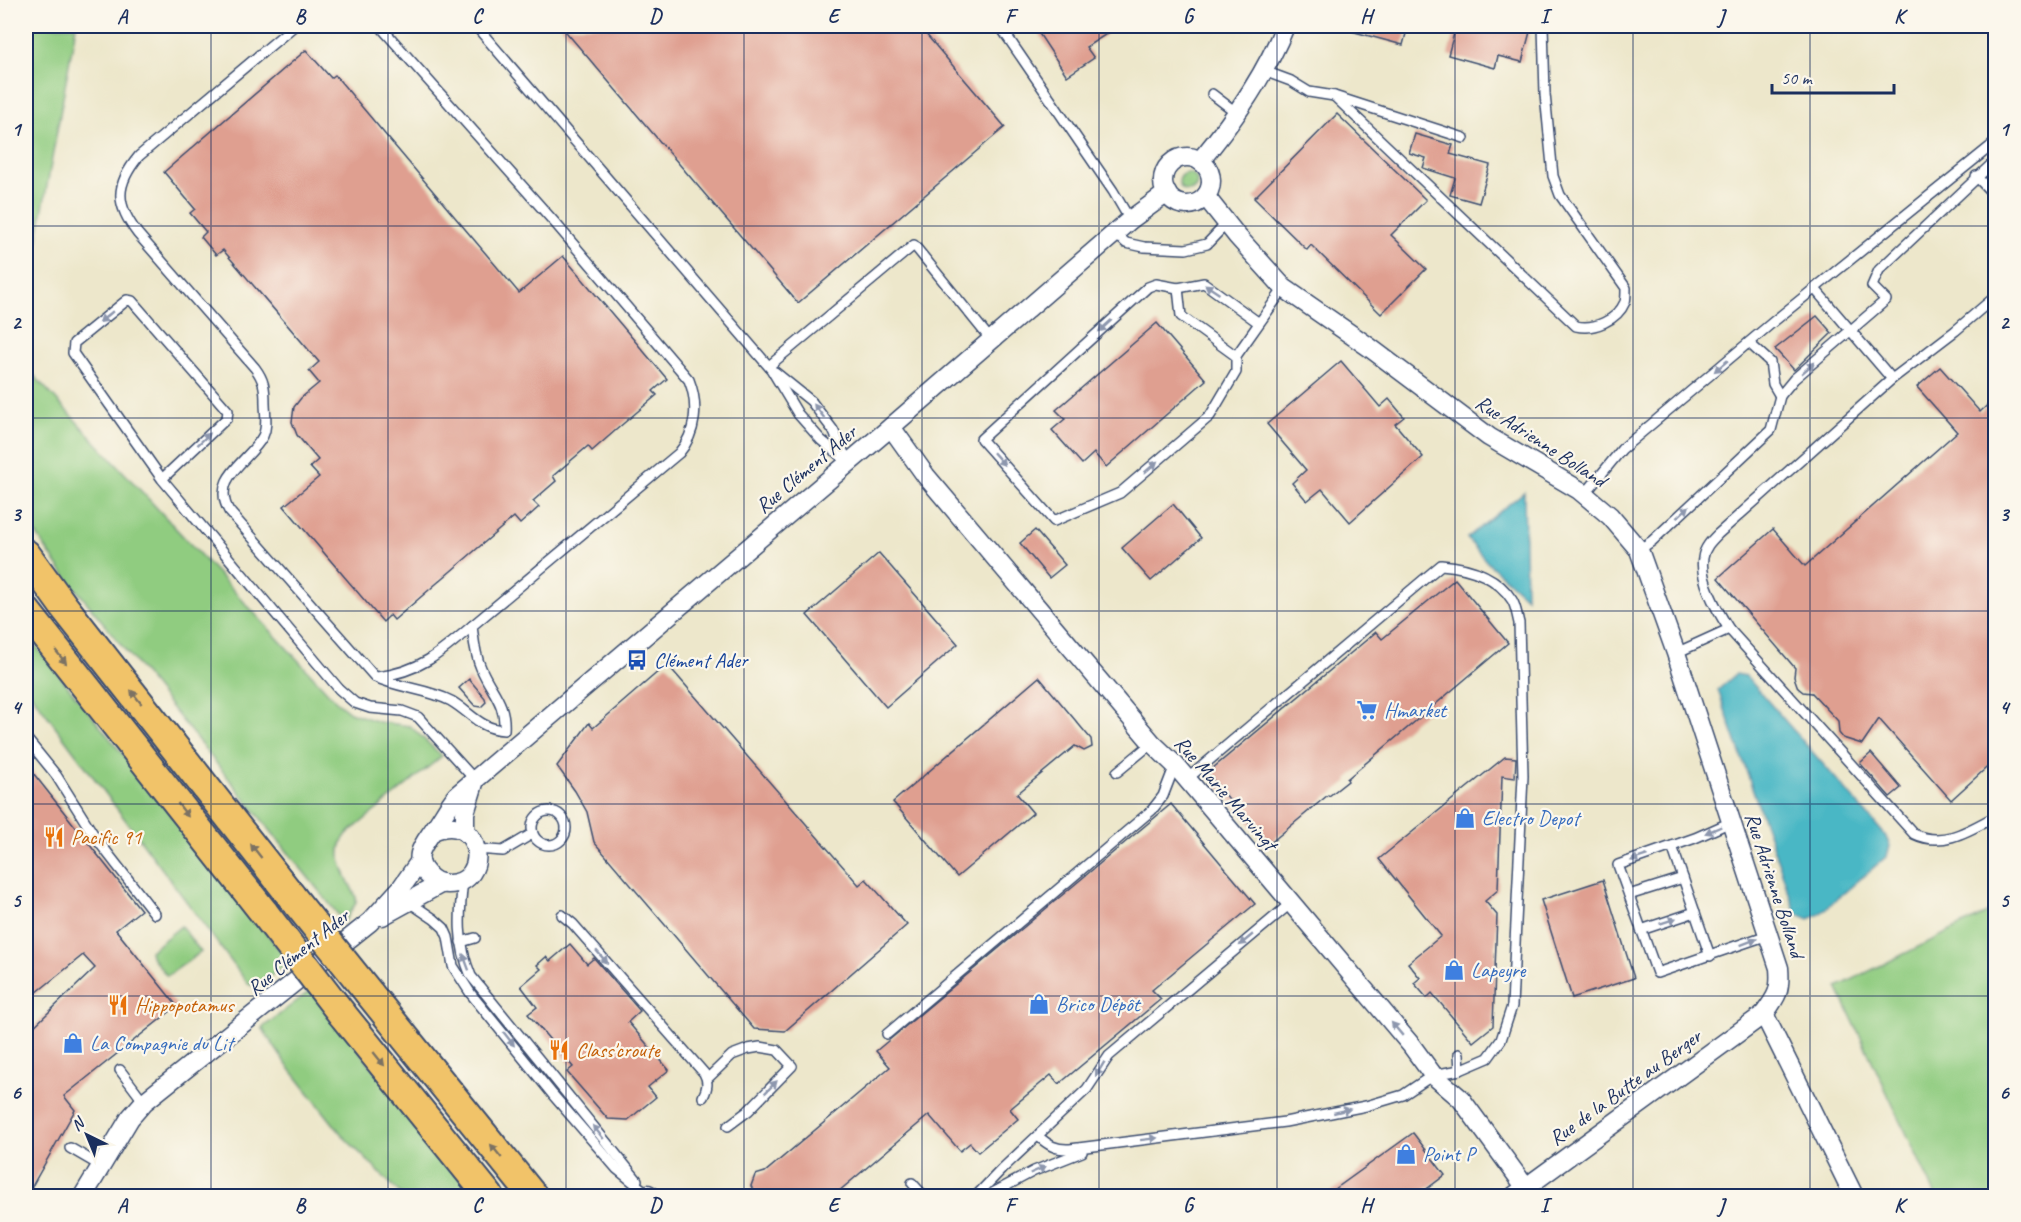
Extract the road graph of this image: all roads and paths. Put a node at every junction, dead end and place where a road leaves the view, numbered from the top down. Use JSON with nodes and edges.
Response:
{"nodes":[{"id":1,"x":294,"y":26,"type":"edge"},
{"id":2,"x":380,"y":26,"type":"edge"},
{"id":3,"x":476,"y":26,"type":"edge"},
{"id":4,"x":1000,"y":26,"type":"edge"},
{"id":5,"x":1285,"y":26,"type":"edge"},
{"id":6,"x":1543,"y":26,"type":"edge"},
{"id":7,"x":1264,"y":71,"type":"junction"},
{"id":8,"x":1212,"y":94,"type":"dead end"},
{"id":9,"x":1334,"y":96,"type":"junction"},
{"id":10,"x":1238,"y":113,"type":"junction"},
{"id":11,"x":1464,"y":138,"type":"dead end"},
{"id":12,"x":1995,"y":142,"type":"edge"},
{"id":13,"x":1995,"y":160,"type":"edge"},
{"id":14,"x":1200,"y":161,"type":"junction"},
{"id":15,"x":1976,"y":176,"type":"junction"},
{"id":16,"x":1167,"y":193,"type":"junction"},
{"id":17,"x":1206,"y":197,"type":"junction"},
{"id":18,"x":1995,"y":197,"type":"edge"},
{"id":19,"x":1130,"y":220,"type":"junction"},
{"id":20,"x":1226,"y":224,"type":"junction"},
{"id":21,"x":1116,"y":233,"type":"junction"},
{"id":22,"x":1178,"y":288,"type":"junction"},
{"id":23,"x":1284,"y":288,"type":"junction"},
{"id":24,"x":1815,"y":289,"type":"junction"},
{"id":25,"x":1995,"y":296,"type":"edge"},
{"id":26,"x":1259,"y":323,"type":"junction"},
{"id":27,"x":1851,"y":331,"type":"junction"},
{"id":28,"x":991,"y":339,"type":"junction"},
{"id":29,"x":1749,"y":343,"type":"junction"},
{"id":30,"x":1236,"y":356,"type":"junction"},
{"id":31,"x":770,"y":367,"type":"junction"},
{"id":32,"x":1892,"y":379,"type":"junction"},
{"id":33,"x":1780,"y":396,"type":"junction"},
{"id":34,"x":891,"y":427,"type":"junction"},
{"id":35,"x":848,"y":462,"type":"junction"},
{"id":36,"x":162,"y":479,"type":"junction"},
{"id":37,"x":1585,"y":494,"type":"junction"},
{"id":38,"x":1639,"y":550,"type":"junction"},
{"id":39,"x":26,"y":554,"type":"edge"},
{"id":40,"x":26,"y":611,"type":"edge"},
{"id":41,"x":472,"y":626,"type":"junction"},
{"id":42,"x":1729,"y":629,"type":"junction"},
{"id":43,"x":1677,"y":652,"type":"junction"},
{"id":44,"x":375,"y":677,"type":"junction"},
{"id":45,"x":504,"y":730,"type":"junction"},
{"id":46,"x":26,"y":738,"type":"edge"},
{"id":47,"x":1152,"y":742,"type":"junction"},
{"id":48,"x":516,"y":744,"type":"junction"},
{"id":49,"x":1117,"y":772,"type":"dead end"},
{"id":50,"x":1181,"y":772,"type":"junction"},
{"id":51,"x":475,"y":780,"type":"junction"},
{"id":52,"x":1995,"y":816,"type":"edge"},
{"id":53,"x":1731,"y":822,"type":"junction"},
{"id":54,"x":433,"y":831,"type":"junction"},
{"id":55,"x":465,"y":832,"type":"junction"},
{"id":56,"x":532,"y":834,"type":"dead end"},
{"id":57,"x":1672,"y":846,"type":"junction"},
{"id":58,"x":476,"y":849,"type":"junction"},
{"id":59,"x":420,"y":861,"type":"junction"},
{"id":60,"x":1683,"y":878,"type":"junction"},
{"id":61,"x":463,"y":880,"type":"junction"},
{"id":62,"x":442,"y":883,"type":"junction"},
{"id":63,"x":1629,"y":896,"type":"junction"},
{"id":64,"x":409,"y":902,"type":"junction"},
{"id":65,"x":1291,"y":903,"type":"junction"},
{"id":66,"x":1695,"y":912,"type":"junction"},
{"id":67,"x":155,"y":914,"type":"dead end"},
{"id":68,"x":562,"y":915,"type":"dead end"},
{"id":69,"x":370,"y":922,"type":"junction"},
{"id":70,"x":1641,"y":930,"type":"junction"},
{"id":71,"x":1768,"y":935,"type":"junction"},
{"id":72,"x":475,"y":938,"type":"dead end"},
{"id":73,"x":461,"y":942,"type":"junction"},
{"id":74,"x":1710,"y":956,"type":"junction"},
{"id":75,"x":481,"y":987,"type":"junction"},
{"id":76,"x":471,"y":994,"type":"junction"},
{"id":77,"x":1764,"y":1014,"type":"junction"},
{"id":78,"x":886,"y":1034,"type":"dead end"},
{"id":79,"x":1459,"y":1054,"type":"dead end"},
{"id":80,"x":120,"y":1070,"type":"dead end"},
{"id":81,"x":1460,"y":1070,"type":"junction"},
{"id":82,"x":1433,"y":1075,"type":"junction"},
{"id":83,"x":708,"y":1078,"type":"junction"},
{"id":84,"x":703,"y":1097,"type":"dead end"},
{"id":85,"x":144,"y":1102,"type":"junction"},
{"id":86,"x":728,"y":1126,"type":"dead end"},
{"id":87,"x":1038,"y":1136,"type":"junction"},
{"id":88,"x":70,"y":1148,"type":"dead end"},
{"id":89,"x":1092,"y":1148,"type":"junction"},
{"id":90,"x":101,"y":1166,"type":"junction"},
{"id":91,"x":912,"y":1183,"type":"dead end"},
{"id":92,"x":1520,"y":1192,"type":"edge"},
{"id":93,"x":649,"y":1195,"type":"edge"},
{"id":94,"x":83,"y":1197,"type":"edge"},
{"id":95,"x":489,"y":1197,"type":"edge"},
{"id":96,"x":533,"y":1197,"type":"edge"},
{"id":97,"x":924,"y":1197,"type":"edge"},
{"id":98,"x":976,"y":1197,"type":"edge"},
{"id":99,"x":987,"y":1197,"type":"edge"},
{"id":100,"x":1854,"y":1197,"type":"edge"}],
"edges":[{"from":1,"to":44,"type":"lane"},
{"from":2,"to":41,"type":"lane"},
{"from":3,"to":31,"type":"lane"},
{"from":4,"to":19,"type":"lane"},
{"from":5,"to":7,"type":"street"},
{"from":6,"to":9,"type":"lane"},
{"from":7,"to":9,"type":"lane"},
{"from":7,"to":10,"type":"street"},
{"from":8,"to":10,"type":"lane"},
{"from":9,"to":11,"type":"lane"},
{"from":10,"to":14,"type":"street"},
{"from":12,"to":24,"type":"lane"},
{"from":13,"to":15,"type":"lane"},
{"from":14,"to":16,"type":"street"},
{"from":14,"to":17,"type":"street"},
{"from":15,"to":18,"type":"lane"},
{"from":15,"to":27,"type":"lane"},
{"from":16,"to":17,"type":"street"},
{"from":16,"to":19,"type":"street","name":"Rue Clément Ader"},
{"from":17,"to":20,"type":"street","name":"Rue Adrienne Bolland"},
{"from":19,"to":21,"type":"street","name":"Rue Clément Ader"},
{"from":20,"to":21,"type":"lane"},
{"from":20,"to":23,"type":"street","name":"Rue Adrienne Bolland"},
{"from":21,"to":28,"type":"street","name":"Rue Clément Ader"},
{"from":26,"to":22,"type":"lane","one_way":true},
{"from":22,"to":30,"type":"lane"},
{"from":22,"to":30,"type":"lane","one_way":true},
{"from":23,"to":26,"type":"lane"},
{"from":23,"to":37,"type":"street","name":"Rue Adrienne Bolland"},
{"from":24,"to":27,"type":"lane"},
{"from":24,"to":29,"type":"lane"},
{"from":25,"to":32,"type":"lane"},
{"from":26,"to":30,"type":"lane"},
{"from":27,"to":32,"type":"lane"},
{"from":33,"to":27,"type":"lane","one_way":true},
{"from":28,"to":31,"type":"lane"},
{"from":28,"to":34,"type":"street","name":"Rue Clément Ader"},
{"from":29,"to":33,"type":"lane"},
{"from":29,"to":37,"type":"lane","one_way":true},
{"from":31,"to":35,"type":"lane"},
{"from":35,"to":31,"type":"lane","one_way":true},
{"from":32,"to":42,"type":"lane"},
{"from":38,"to":33,"type":"lane","one_way":true},
{"from":34,"to":35,"type":"street","name":"Rue Clément Ader"},
{"from":34,"to":47,"type":"street","name":"Rue Marie Marvingt"},
{"from":35,"to":48,"type":"street","name":"Rue Clément Ader"},
{"from":36,"to":36,"type":"lane","one_way":true},
{"from":36,"to":51,"type":"lane"},
{"from":37,"to":38,"type":"street","name":"Rue Adrienne Bolland"},
{"from":38,"to":43,"type":"street","name":"Rue Adrienne Bolland"},
{"from":96,"to":39,"type":"main road","one_way":true,"bridge":true},
{"from":40,"to":95,"type":"main road","one_way":true,"bridge":true},
{"from":41,"to":44,"type":"lane"},
{"from":41,"to":45,"type":"lane"},
{"from":42,"to":43,"type":"lane"},
{"from":42,"to":52,"type":"lane"},
{"from":43,"to":53,"type":"street","name":"Rue Adrienne Bolland"},
{"from":44,"to":45,"type":"lane"},
{"from":45,"to":48,"type":"lane"},
{"from":46,"to":67,"type":"lane"},
{"from":47,"to":49,"type":"lane"},
{"from":47,"to":50,"type":"street","name":"Rue Marie Marvingt"},
{"from":48,"to":51,"type":"street","name":"Rue Clément Ader"},
{"from":50,"to":65,"type":"street","name":"Rue Marie Marvingt"},
{"from":50,"to":78,"type":"lane"},
{"from":50,"to":81,"type":"lane"},
{"from":51,"to":54,"type":"street","name":"Rue Clément Ader"},
{"from":51,"to":55,"type":"street"},
{"from":53,"to":57,"type":"lane","one_way":true},
{"from":53,"to":71,"type":"street","name":"Rue Adrienne Bolland"},
{"from":54,"to":55,"type":"street"},
{"from":54,"to":59,"type":"street","name":"Rue Clément Ader"},
{"from":55,"to":58,"type":"street"},
{"from":56,"to":58,"type":"lane"},
{"from":57,"to":60,"type":"lane"},
{"from":57,"to":63,"type":"lane","one_way":true},
{"from":58,"to":61,"type":"street"},
{"from":59,"to":62,"type":"street"},
{"from":59,"to":69,"type":"street","name":"Rue Clément Ader"},
{"from":60,"to":63,"type":"lane"},
{"from":60,"to":66,"type":"lane"},
{"from":61,"to":62,"type":"street","name":"Rue Clément Ader"},
{"from":61,"to":73,"type":"lane"},
{"from":62,"to":64,"type":"street","name":"Rue Clément Ader"},
{"from":63,"to":70,"type":"lane"},
{"from":64,"to":69,"type":"street","name":"Rue Clément Ader"},
{"from":64,"to":76,"type":"lane"},
{"from":82,"to":65,"type":"street","name":"Rue Marie Marvingt","one_way":true},
{"from":65,"to":87,"type":"lane","one_way":true},
{"from":70,"to":66,"type":"lane","one_way":true},
{"from":66,"to":74,"type":"lane"},
{"from":68,"to":83,"type":"lane","one_way":true},
{"from":69,"to":85,"type":"street","name":"Rue Clément Ader"},
{"from":70,"to":74,"type":"lane"},
{"from":74,"to":71,"type":"lane","one_way":true},
{"from":71,"to":77,"type":"street","name":"Rue Adrienne Bolland"},
{"from":72,"to":73,"type":"lane"},
{"from":75,"to":73,"type":"lane","one_way":true},
{"from":75,"to":76,"type":"lane"},
{"from":93,"to":75,"type":"lane","one_way":true},
{"from":76,"to":93,"type":"lane","one_way":true},
{"from":77,"to":92,"type":"street","name":"Rue de la Butte au Berger"},
{"from":77,"to":100,"type":"street"},
{"from":79,"to":81,"type":"lane"},
{"from":80,"to":85,"type":"lane"},
{"from":81,"to":82,"type":"lane"},
{"from":89,"to":82,"type":"lane","one_way":true},
{"from":82,"to":92,"type":"street","name":"Rue Marie Marvingt"},
{"from":83,"to":84,"type":"lane"},
{"from":86,"to":83,"type":"lane","one_way":true},
{"from":85,"to":90,"type":"street","name":"Rue Clément Ader"},
{"from":87,"to":89,"type":"lane"},
{"from":87,"to":98,"type":"lane"},
{"from":88,"to":90,"type":"lane"},
{"from":99,"to":89,"type":"lane","one_way":true},
{"from":90,"to":94,"type":"street","name":"Rue Clément Ader"},
{"from":91,"to":97,"type":"lane"}]}
